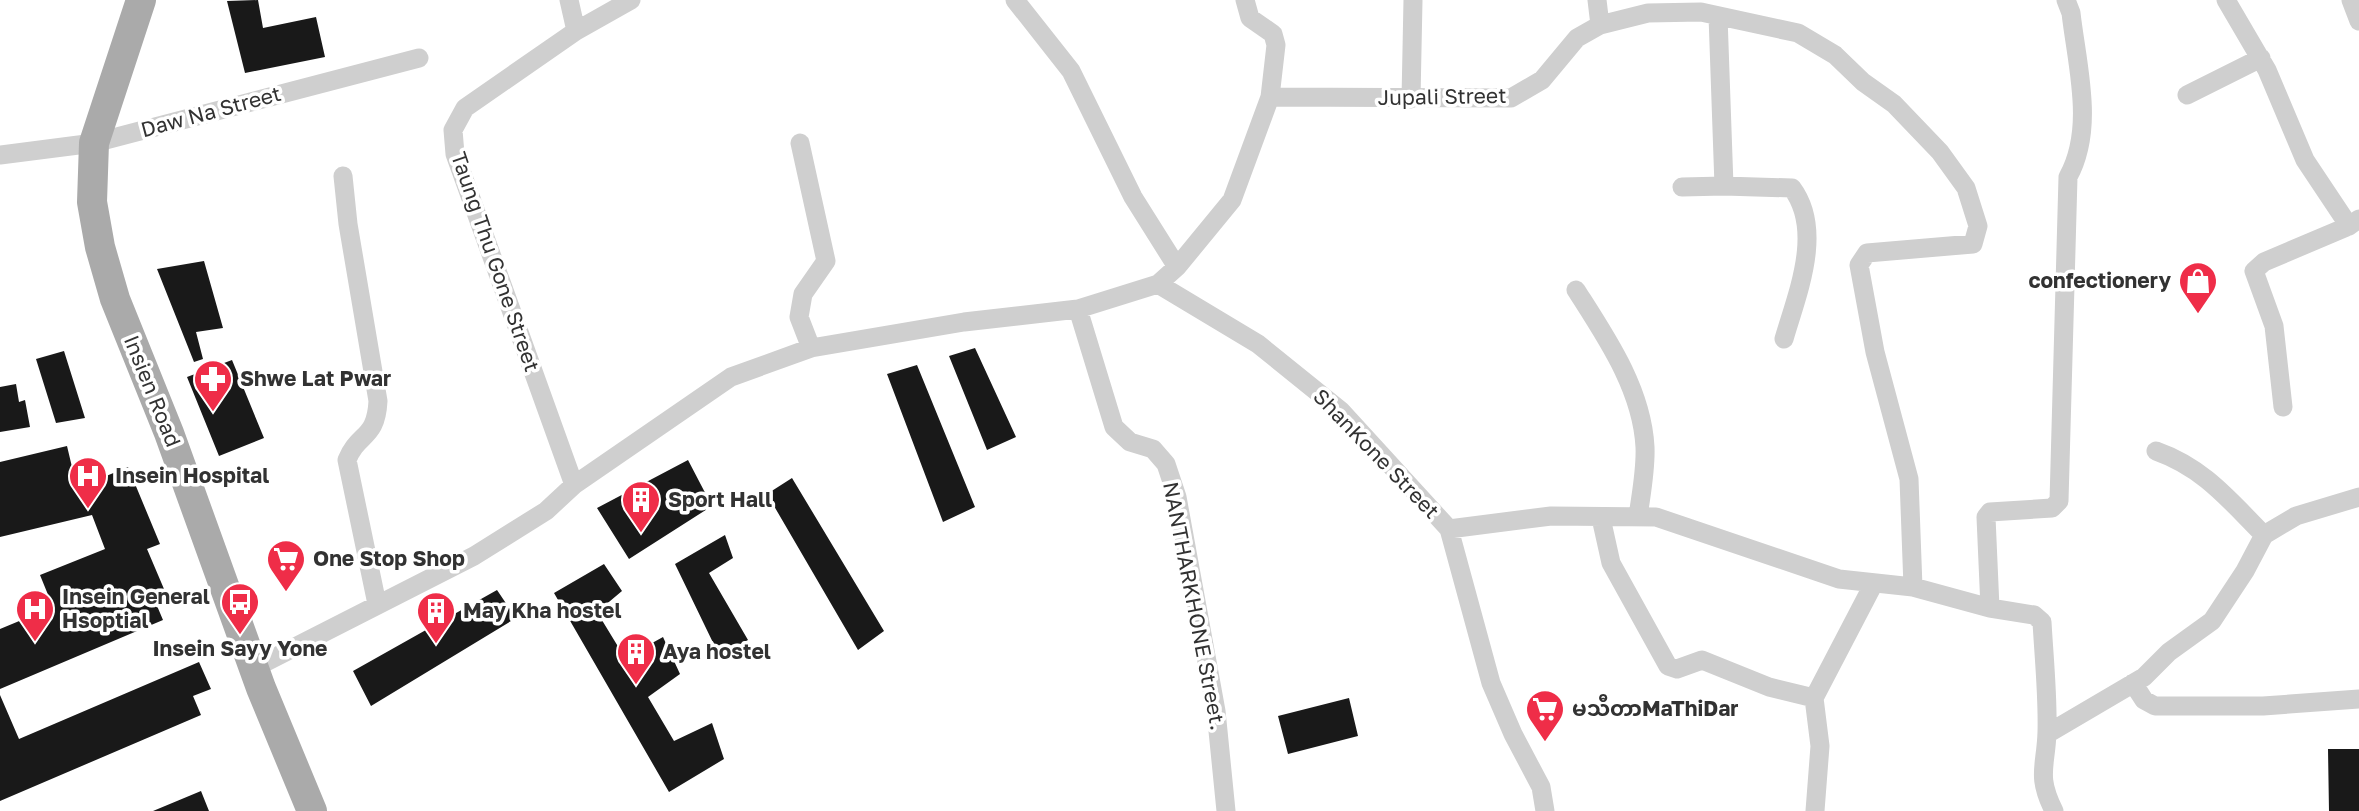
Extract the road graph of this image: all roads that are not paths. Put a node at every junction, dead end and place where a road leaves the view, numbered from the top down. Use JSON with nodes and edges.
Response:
{"nodes":[{"id":1,"x":141,"y":0,"type":"edge"},
{"id":2,"x":569,"y":0,"type":"edge"},
{"id":3,"x":631,"y":0,"type":"edge"},
{"id":4,"x":1015,"y":0,"type":"edge"},
{"id":5,"x":1245,"y":0,"type":"edge"},
{"id":6,"x":1413,"y":0,"type":"edge"},
{"id":7,"x":1597,"y":0,"type":"edge"},
{"id":8,"x":2066,"y":0,"type":"edge"},
{"id":9,"x":2226,"y":0,"type":"edge"},
{"id":10,"x":2351,"y":0,"type":"edge"},
{"id":11,"x":1718,"y":16,"type":"junction"},
{"id":12,"x":2359,"y":21,"type":"edge"},
{"id":13,"x":1600,"y":24,"type":"junction"},
{"id":14,"x":576,"y":31,"type":"junction"},
{"id":15,"x":419,"y":58,"type":"dead end"},
{"id":16,"x":2260,"y":58,"type":"junction"},
{"id":17,"x":2187,"y":95,"type":"dead end"},
{"id":18,"x":1270,"y":97,"type":"junction"},
{"id":19,"x":1411,"y":99,"type":"junction"},
{"id":20,"x":94,"y":143,"type":"junction"},
{"id":21,"x":800,"y":143,"type":"dead end"},
{"id":22,"x":0,"y":155,"type":"edge"},
{"id":23,"x":343,"y":176,"type":"dead end"},
{"id":24,"x":1724,"y":186,"type":"junction"},
{"id":25,"x":1682,"y":187,"type":"dead end"},
{"id":26,"x":2354,"y":223,"type":"edge"},
{"id":27,"x":1177,"y":267,"type":"junction"},
{"id":28,"x":1158,"y":284,"type":"junction"},
{"id":29,"x":1576,"y":290,"type":"dead end"},
{"id":30,"x":1078,"y":309,"type":"junction"},
{"id":31,"x":1784,"y":339,"type":"dead end"},
{"id":32,"x":811,"y":348,"type":"junction"},
{"id":33,"x":2283,"y":407,"type":"dead end"},
{"id":34,"x":2156,"y":451,"type":"dead end"},
{"id":35,"x":574,"y":485,"type":"junction"},
{"id":36,"x":2359,"y":497,"type":"edge"},
{"id":37,"x":1601,"y":517,"type":"junction"},
{"id":38,"x":1638,"y":517,"type":"junction"},
{"id":39,"x":1449,"y":529,"type":"junction"},
{"id":40,"x":2264,"y":536,"type":"junction"},
{"id":41,"x":1874,"y":583,"type":"junction"},
{"id":42,"x":1913,"y":587,"type":"junction"},
{"id":43,"x":377,"y":604,"type":"junction"},
{"id":44,"x":1990,"y":608,"type":"junction"},
{"id":45,"x":254,"y":668,"type":"junction"},
{"id":46,"x":2133,"y":683,"type":"junction"},
{"id":47,"x":1814,"y":698,"type":"junction"},
{"id":48,"x":2359,"y":699,"type":"edge"},
{"id":49,"x":2047,"y":734,"type":"junction"},
{"id":50,"x":312,"y":811,"type":"edge"},
{"id":51,"x":1226,"y":811,"type":"edge"},
{"id":52,"x":1545,"y":811,"type":"edge"},
{"id":53,"x":1815,"y":811,"type":"edge"},
{"id":54,"x":2054,"y":811,"type":"edge"}],
"edges":[{"from":1,"to":20,"type":"main road","name":"Insien Road"},
{"from":2,"to":14,"type":"street"},
{"from":3,"to":14,"type":"street","name":"Taung Thu Gone Street"},
{"from":4,"to":27,"type":"street"},
{"from":5,"to":18,"type":"street"},
{"from":6,"to":19,"type":"street"},
{"from":7,"to":13,"type":"street"},
{"from":8,"to":44,"type":"street"},
{"from":9,"to":16,"type":"street"},
{"from":10,"to":12,"type":"street"},
{"from":11,"to":13,"type":"street","name":"Jupali Street"},
{"from":11,"to":24,"type":"street"},
{"from":11,"to":42,"type":"street","name":"Jupali Street"},
{"from":13,"to":19,"type":"street","name":"Jupali Street"},
{"from":14,"to":35,"type":"street","name":"Taung Thu Gone Street"},
{"from":15,"to":20,"type":"street","name":"Daw Na Street"},
{"from":16,"to":17,"type":"street"},
{"from":16,"to":26,"type":"street"},
{"from":18,"to":19,"type":"street","name":"Jupali Street"},
{"from":18,"to":27,"type":"street"},
{"from":20,"to":22,"type":"street","name":"Daw Na Street"},
{"from":20,"to":45,"type":"main road","name":"Insien Road"},
{"from":21,"to":32,"type":"street"},
{"from":23,"to":43,"type":"street"},
{"from":24,"to":25,"type":"street"},
{"from":24,"to":31,"type":"street"},
{"from":26,"to":33,"type":"street"},
{"from":27,"to":28,"type":"street"},
{"from":28,"to":30,"type":"street"},
{"from":28,"to":39,"type":"street","name":"ShanKone Street"},
{"from":29,"to":38,"type":"street"},
{"from":30,"to":32,"type":"street"},
{"from":30,"to":51,"type":"street","name":"NANTHARKHONE Street."},
{"from":32,"to":35,"type":"street"},
{"from":34,"to":40,"type":"street"},
{"from":35,"to":43,"type":"street"},
{"from":36,"to":40,"type":"street"},
{"from":37,"to":38,"type":"street"},
{"from":37,"to":39,"type":"street"},
{"from":37,"to":47,"type":"street"},
{"from":38,"to":41,"type":"street"},
{"from":39,"to":52,"type":"street","name":"ShanKone Street"},
{"from":40,"to":46,"type":"street"},
{"from":41,"to":42,"type":"street"},
{"from":41,"to":47,"type":"street"},
{"from":42,"to":44,"type":"street"},
{"from":43,"to":45,"type":"street"},
{"from":44,"to":49,"type":"street"},
{"from":45,"to":50,"type":"main road","name":"Insien Road"},
{"from":46,"to":48,"type":"street"},
{"from":46,"to":49,"type":"street"},
{"from":47,"to":53,"type":"street"},
{"from":49,"to":54,"type":"street"}]}
